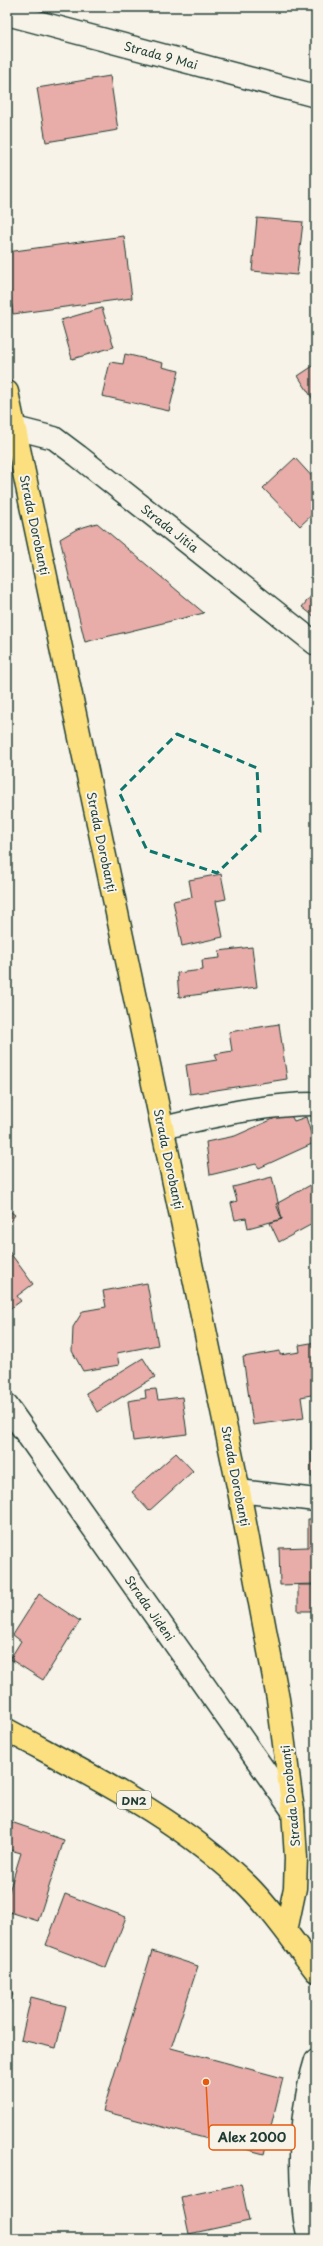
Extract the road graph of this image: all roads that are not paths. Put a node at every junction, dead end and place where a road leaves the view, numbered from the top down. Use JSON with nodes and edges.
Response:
{"nodes":[{"id":1,"x":7,"y":14,"type":"edge"},
{"id":2,"x":316,"y":96,"type":"edge"},
{"id":3,"x":7,"y":392,"type":"edge"},
{"id":4,"x":15,"y":428,"type":"junction"},
{"id":5,"x":316,"y":644,"type":"edge"},
{"id":6,"x":316,"y":1104,"type":"edge"},
{"id":7,"x":163,"y":1128,"type":"junction"},
{"id":8,"x":7,"y":1406,"type":"edge"},
{"id":9,"x":239,"y":1491,"type":"junction"},
{"id":10,"x":316,"y":1500,"type":"edge"},
{"id":11,"x":7,"y":1730,"type":"edge"},
{"id":12,"x":293,"y":1811,"type":"junction"},
{"id":13,"x":286,"y":1931,"type":"junction"},
{"id":14,"x":316,"y":1971,"type":"edge"},
{"id":15,"x":316,"y":2060,"type":"edge"},
{"id":16,"x":310,"y":2239,"type":"edge"}],
"edges":[{"from":1,"to":2,"type":"street","name":"Strada 9 Mai"},
{"from":3,"to":4,"type":"main road","name":"Strada Dorobanți"},
{"from":4,"to":5,"type":"street","name":"Strada Jitia"},
{"from":4,"to":7,"type":"main road","name":"Strada Dorobanți"},
{"from":6,"to":7,"type":"street"},
{"from":7,"to":9,"type":"main road","name":"Strada Dorobanți"},
{"from":8,"to":12,"type":"street","name":"Strada Jideni"},
{"from":9,"to":10,"type":"street"},
{"from":9,"to":12,"type":"main road","name":"Strada Dorobanți"},
{"from":11,"to":13,"type":"main road","number":"DN2"},
{"from":12,"to":13,"type":"main road","name":"Strada Dorobanți"},
{"from":13,"to":14,"type":"main road","number":"DN2"},
{"from":15,"to":16,"type":"street"}]}
